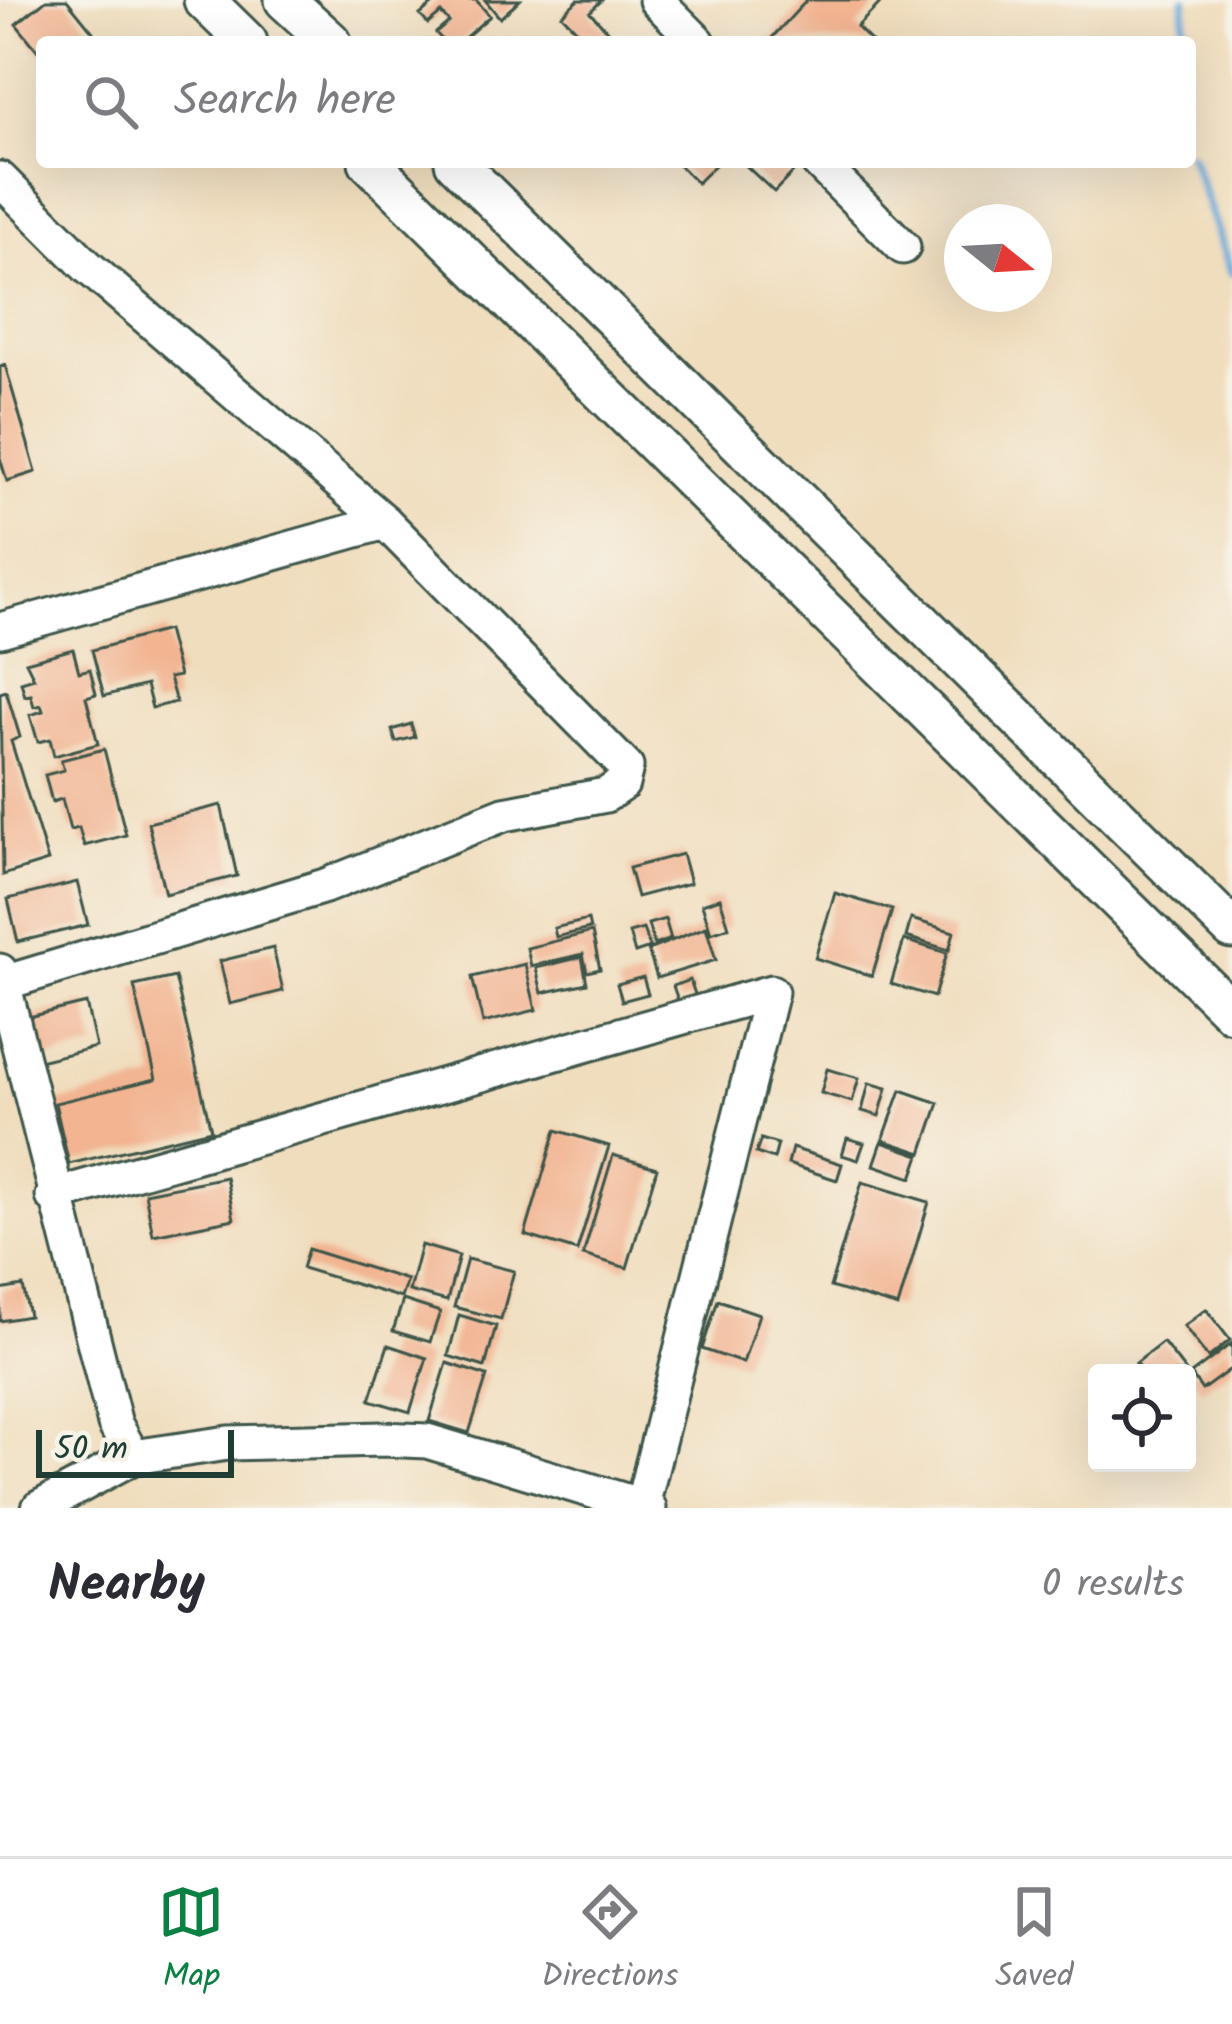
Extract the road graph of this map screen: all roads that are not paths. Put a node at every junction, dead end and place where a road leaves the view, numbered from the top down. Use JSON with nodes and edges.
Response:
{"nodes":[{"id":1,"x":204,"y":0,"type":"edge"},
{"id":2,"x":285,"y":0,"type":"edge"},
{"id":3,"x":656,"y":0,"type":"edge"},
{"id":4,"x":241,"y":36,"type":"edge"},
{"id":5,"x":324,"y":36,"type":"edge"},
{"id":6,"x":692,"y":36,"type":"edge"},
{"id":7,"x":375,"y":168,"type":"edge"},
{"id":8,"x":461,"y":168,"type":"edge"},
{"id":9,"x":824,"y":168,"type":"edge"},
{"id":10,"x":0,"y":179,"type":"edge"},
{"id":11,"x":903,"y":247,"type":"dead end"},
{"id":12,"x":385,"y":522,"type":"junction"},
{"id":13,"x":0,"y":630,"type":"edge"},
{"id":14,"x":1232,"y":929,"type":"edge"},
{"id":15,"x":2,"y":977,"type":"edge"},
{"id":16,"x":1232,"y":1012,"type":"edge"},
{"id":17,"x":53,"y":1196,"type":"junction"},
{"id":18,"x":133,"y":1457,"type":"junction"},
{"id":19,"x":646,"y":1507,"type":"edge"},
{"id":20,"x":39,"y":1508,"type":"edge"}],
"edges":[{"from":1,"to":4,"type":"main road"},
{"from":2,"to":5,"type":"main road"},
{"from":3,"to":6,"type":"street"},
{"from":7,"to":16,"type":"main road"},
{"from":8,"to":14,"type":"main road"},
{"from":9,"to":11,"type":"street"},
{"from":10,"to":12,"type":"street"},
{"from":12,"to":13,"type":"street"},
{"from":12,"to":15,"type":"street"},
{"from":15,"to":17,"type":"street"},
{"from":17,"to":18,"type":"street"},
{"from":17,"to":19,"type":"street"},
{"from":18,"to":19,"type":"street"},
{"from":18,"to":20,"type":"street"}]}
